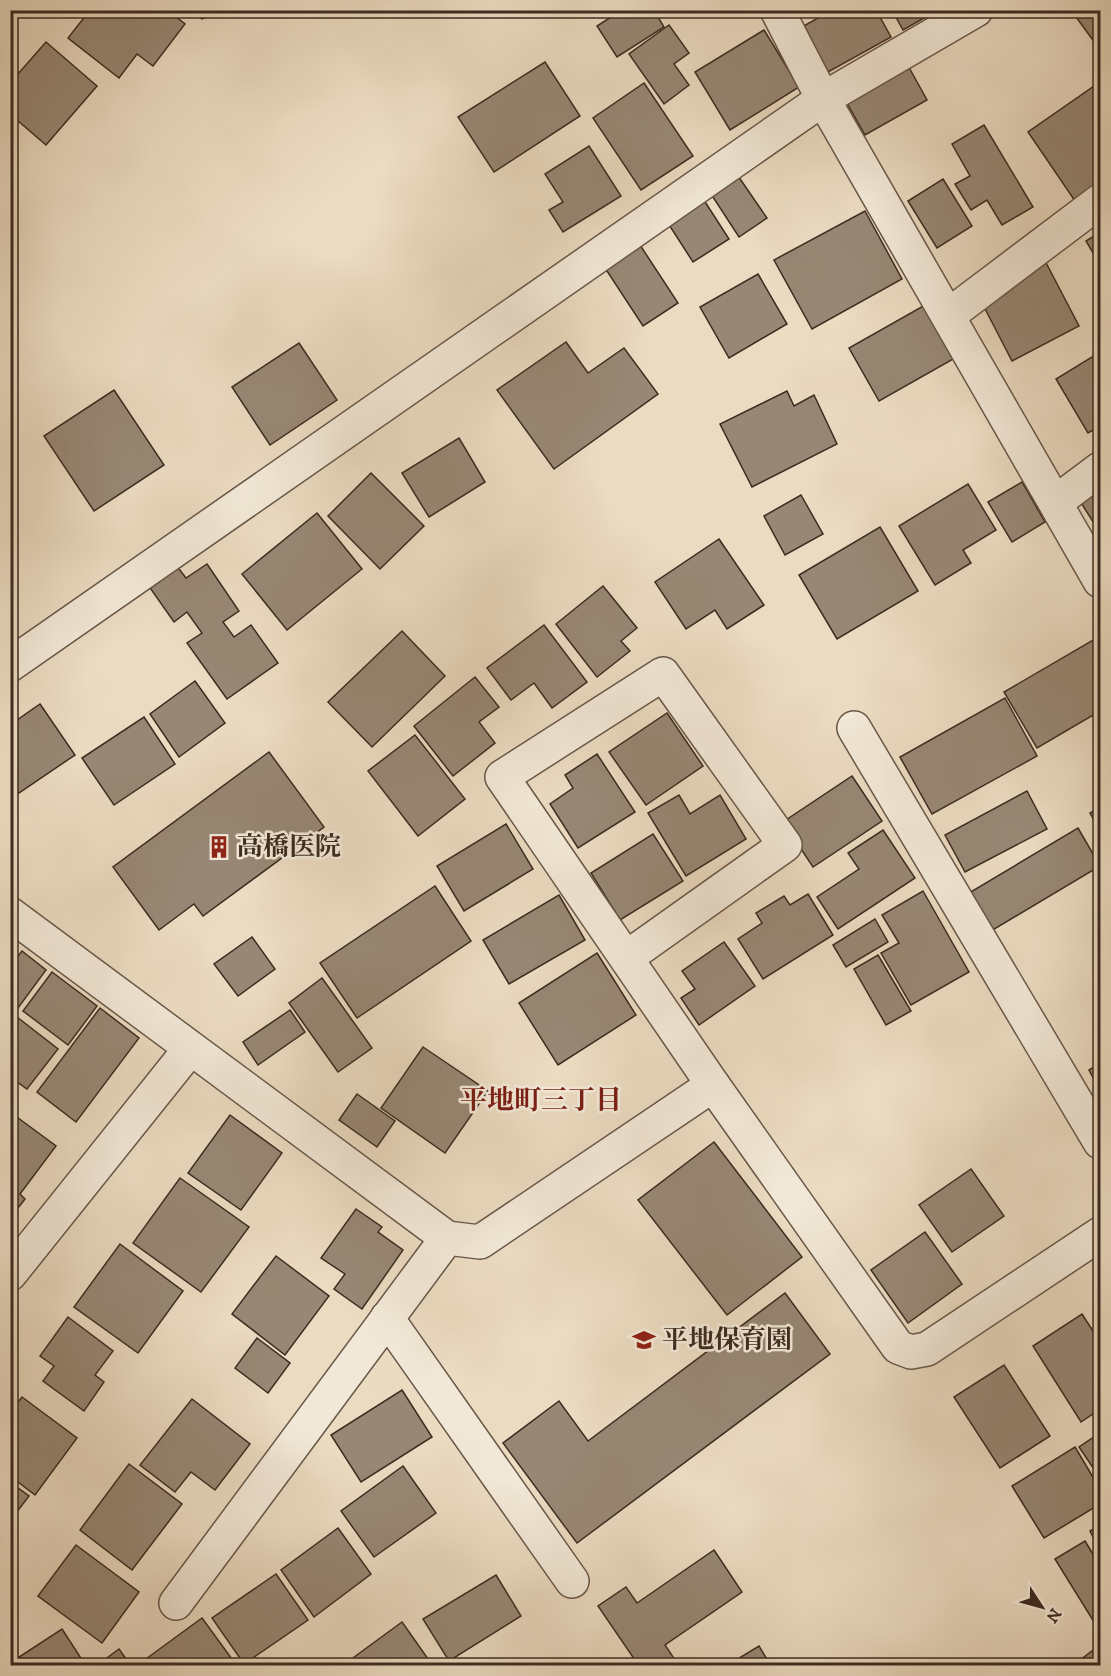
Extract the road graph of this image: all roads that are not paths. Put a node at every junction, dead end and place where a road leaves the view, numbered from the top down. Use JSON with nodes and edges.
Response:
{"nodes":[{"id":1,"x":777,"y":10,"type":"edge"},
{"id":2,"x":976,"y":10,"type":"edge"},
{"id":3,"x":823,"y":99,"type":"junction"},
{"id":4,"x":1101,"y":201,"type":"edge"},
{"id":5,"x":949,"y":315,"type":"junction"},
{"id":6,"x":1101,"y":469,"type":"edge"},
{"id":7,"x":1056,"y":502,"type":"junction"},
{"id":8,"x":1101,"y":581,"type":"edge"},
{"id":9,"x":10,"y":665,"type":"edge"},
{"id":10,"x":854,"y":728,"type":"dead end"},
{"id":11,"x":10,"y":914,"type":"edge"},
{"id":12,"x":626,"y":958,"type":"junction"},
{"id":13,"x":190,"y":1049,"type":"junction"},
{"id":14,"x":713,"y":1085,"type":"junction"},
{"id":15,"x":1101,"y":1142,"type":"edge"},
{"id":16,"x":1101,"y":1234,"type":"edge"},
{"id":17,"x":447,"y":1238,"type":"junction"},
{"id":18,"x":10,"y":1274,"type":"edge"},
{"id":19,"x":387,"y":1318,"type":"junction"},
{"id":20,"x":572,"y":1581,"type":"dead end"},
{"id":21,"x":176,"y":1603,"type":"dead end"}],
"edges":[{"from":1,"to":3,"type":"street"},
{"from":2,"to":3,"type":"street"},
{"from":3,"to":5,"type":"street"},
{"from":3,"to":9,"type":"street"},
{"from":4,"to":5,"type":"street"},
{"from":5,"to":7,"type":"street"},
{"from":6,"to":7,"type":"street"},
{"from":7,"to":8,"type":"street"},
{"from":10,"to":15,"type":"street"},
{"from":11,"to":13,"type":"street"},
{"from":12,"to":12,"type":"street"},
{"from":12,"to":14,"type":"street"},
{"from":13,"to":17,"type":"street"},
{"from":13,"to":18,"type":"street"},
{"from":14,"to":16,"type":"street"},
{"from":14,"to":17,"type":"street"},
{"from":17,"to":19,"type":"street"},
{"from":19,"to":20,"type":"street"},
{"from":19,"to":21,"type":"street"}]}
